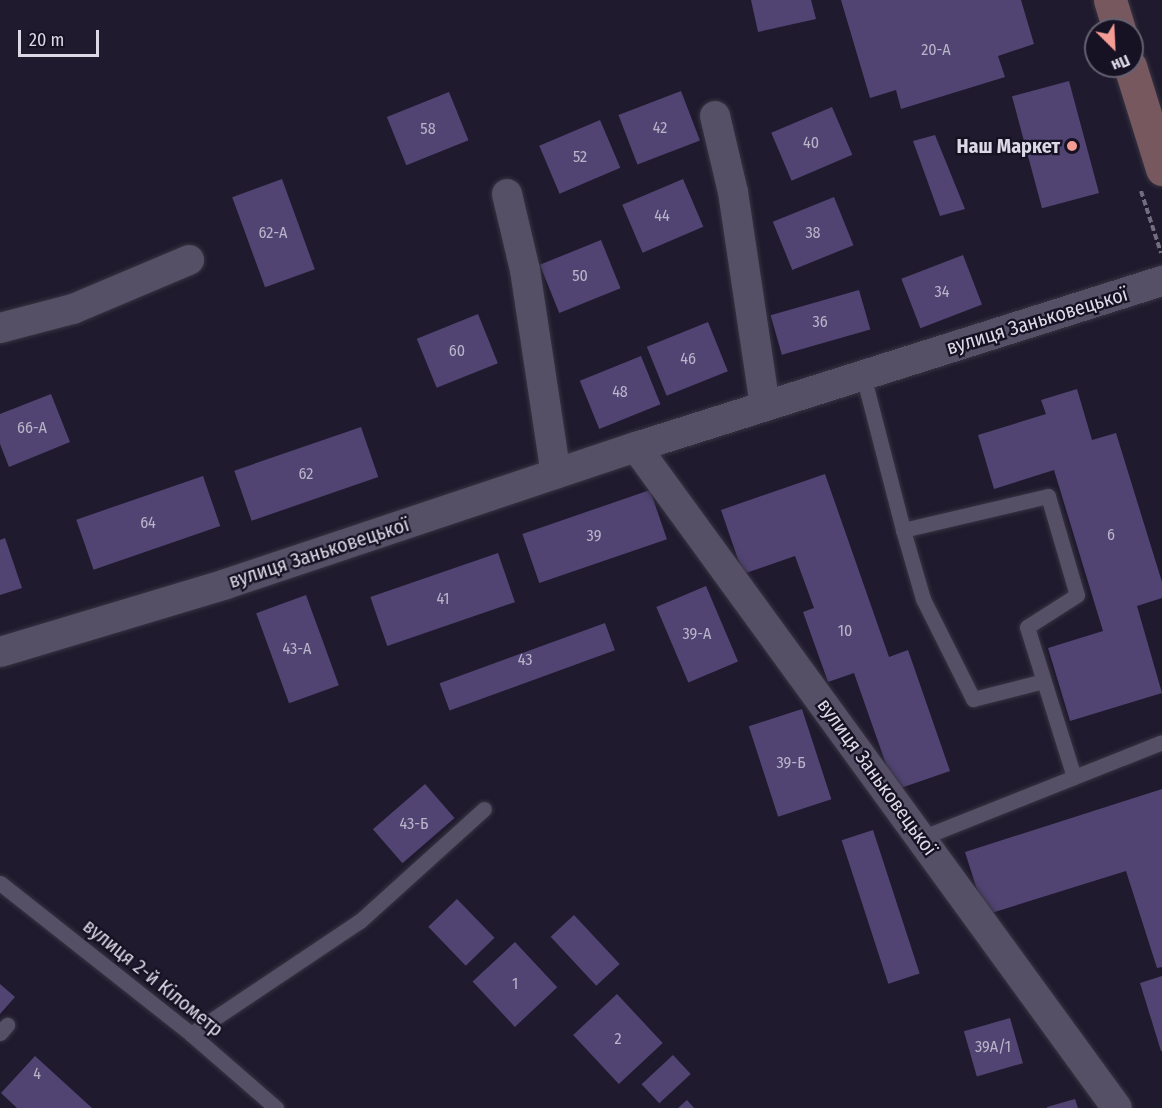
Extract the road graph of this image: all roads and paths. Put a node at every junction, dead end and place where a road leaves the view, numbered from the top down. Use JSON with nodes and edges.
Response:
{"nodes":[{"id":1,"x":1110,"y":0,"type":"edge"},
{"id":2,"x":1115,"y":18,"type":"edge"},
{"id":3,"x":1134,"y":78,"type":"edge"},
{"id":4,"x":715,"y":116,"type":"dead end"},
{"id":5,"x":1162,"y":169,"type":"edge"},
{"id":6,"x":507,"y":194,"type":"dead end"},
{"id":7,"x":189,"y":260,"type":"dead end"},
{"id":8,"x":1162,"y":281,"type":"edge"},
{"id":9,"x":0,"y":328,"type":"edge"},
{"id":10,"x":863,"y":375,"type":"junction"},
{"id":11,"x":765,"y":406,"type":"junction"},
{"id":12,"x":636,"y":447,"type":"junction"},
{"id":13,"x":556,"y":474,"type":"junction"},
{"id":14,"x":903,"y":530,"type":"junction"},
{"id":15,"x":0,"y":652,"type":"edge"},
{"id":16,"x":1044,"y":681,"type":"junction"},
{"id":17,"x":1162,"y":742,"type":"edge"},
{"id":18,"x":1074,"y":777,"type":"junction"},
{"id":19,"x":484,"y":809,"type":"dead end"},
{"id":20,"x":921,"y":838,"type":"junction"},
{"id":21,"x":0,"y":883,"type":"edge"},
{"id":22,"x":191,"y":1034,"type":"junction"},
{"id":23,"x":276,"y":1108,"type":"edge"},
{"id":24,"x":1117,"y":1108,"type":"edge"}],
"edges":[{"from":1,"to":2,"type":"street"},
{"from":3,"to":5,"type":"street"},
{"from":4,"to":11,"type":"street"},
{"from":6,"to":13,"type":"street"},
{"from":7,"to":9,"type":"street"},
{"from":8,"to":10,"type":"street","name":"вулиця Заньковецької"},
{"from":10,"to":11,"type":"street","name":"вулиця Заньковецької"},
{"from":10,"to":14,"type":"lane"},
{"from":11,"to":12,"type":"street","name":"вулиця Заньковецької"},
{"from":12,"to":13,"type":"street","name":"вулиця Заньковецької"},
{"from":12,"to":20,"type":"street","name":"вулиця Заньковецької"},
{"from":13,"to":15,"type":"street","name":"вулиця Заньковецької"},
{"from":14,"to":16,"type":"lane"},
{"from":14,"to":16,"type":"lane"},
{"from":16,"to":18,"type":"lane"},
{"from":17,"to":18,"type":"lane"},
{"from":18,"to":20,"type":"lane"},
{"from":19,"to":22,"type":"lane"},
{"from":20,"to":24,"type":"street","name":"вулиця Заньковецької"},
{"from":21,"to":22,"type":"lane","name":"вулиця 2-й Кілометр"},
{"from":22,"to":23,"type":"lane","name":"вулиця 2-й Кілометр"}]}
